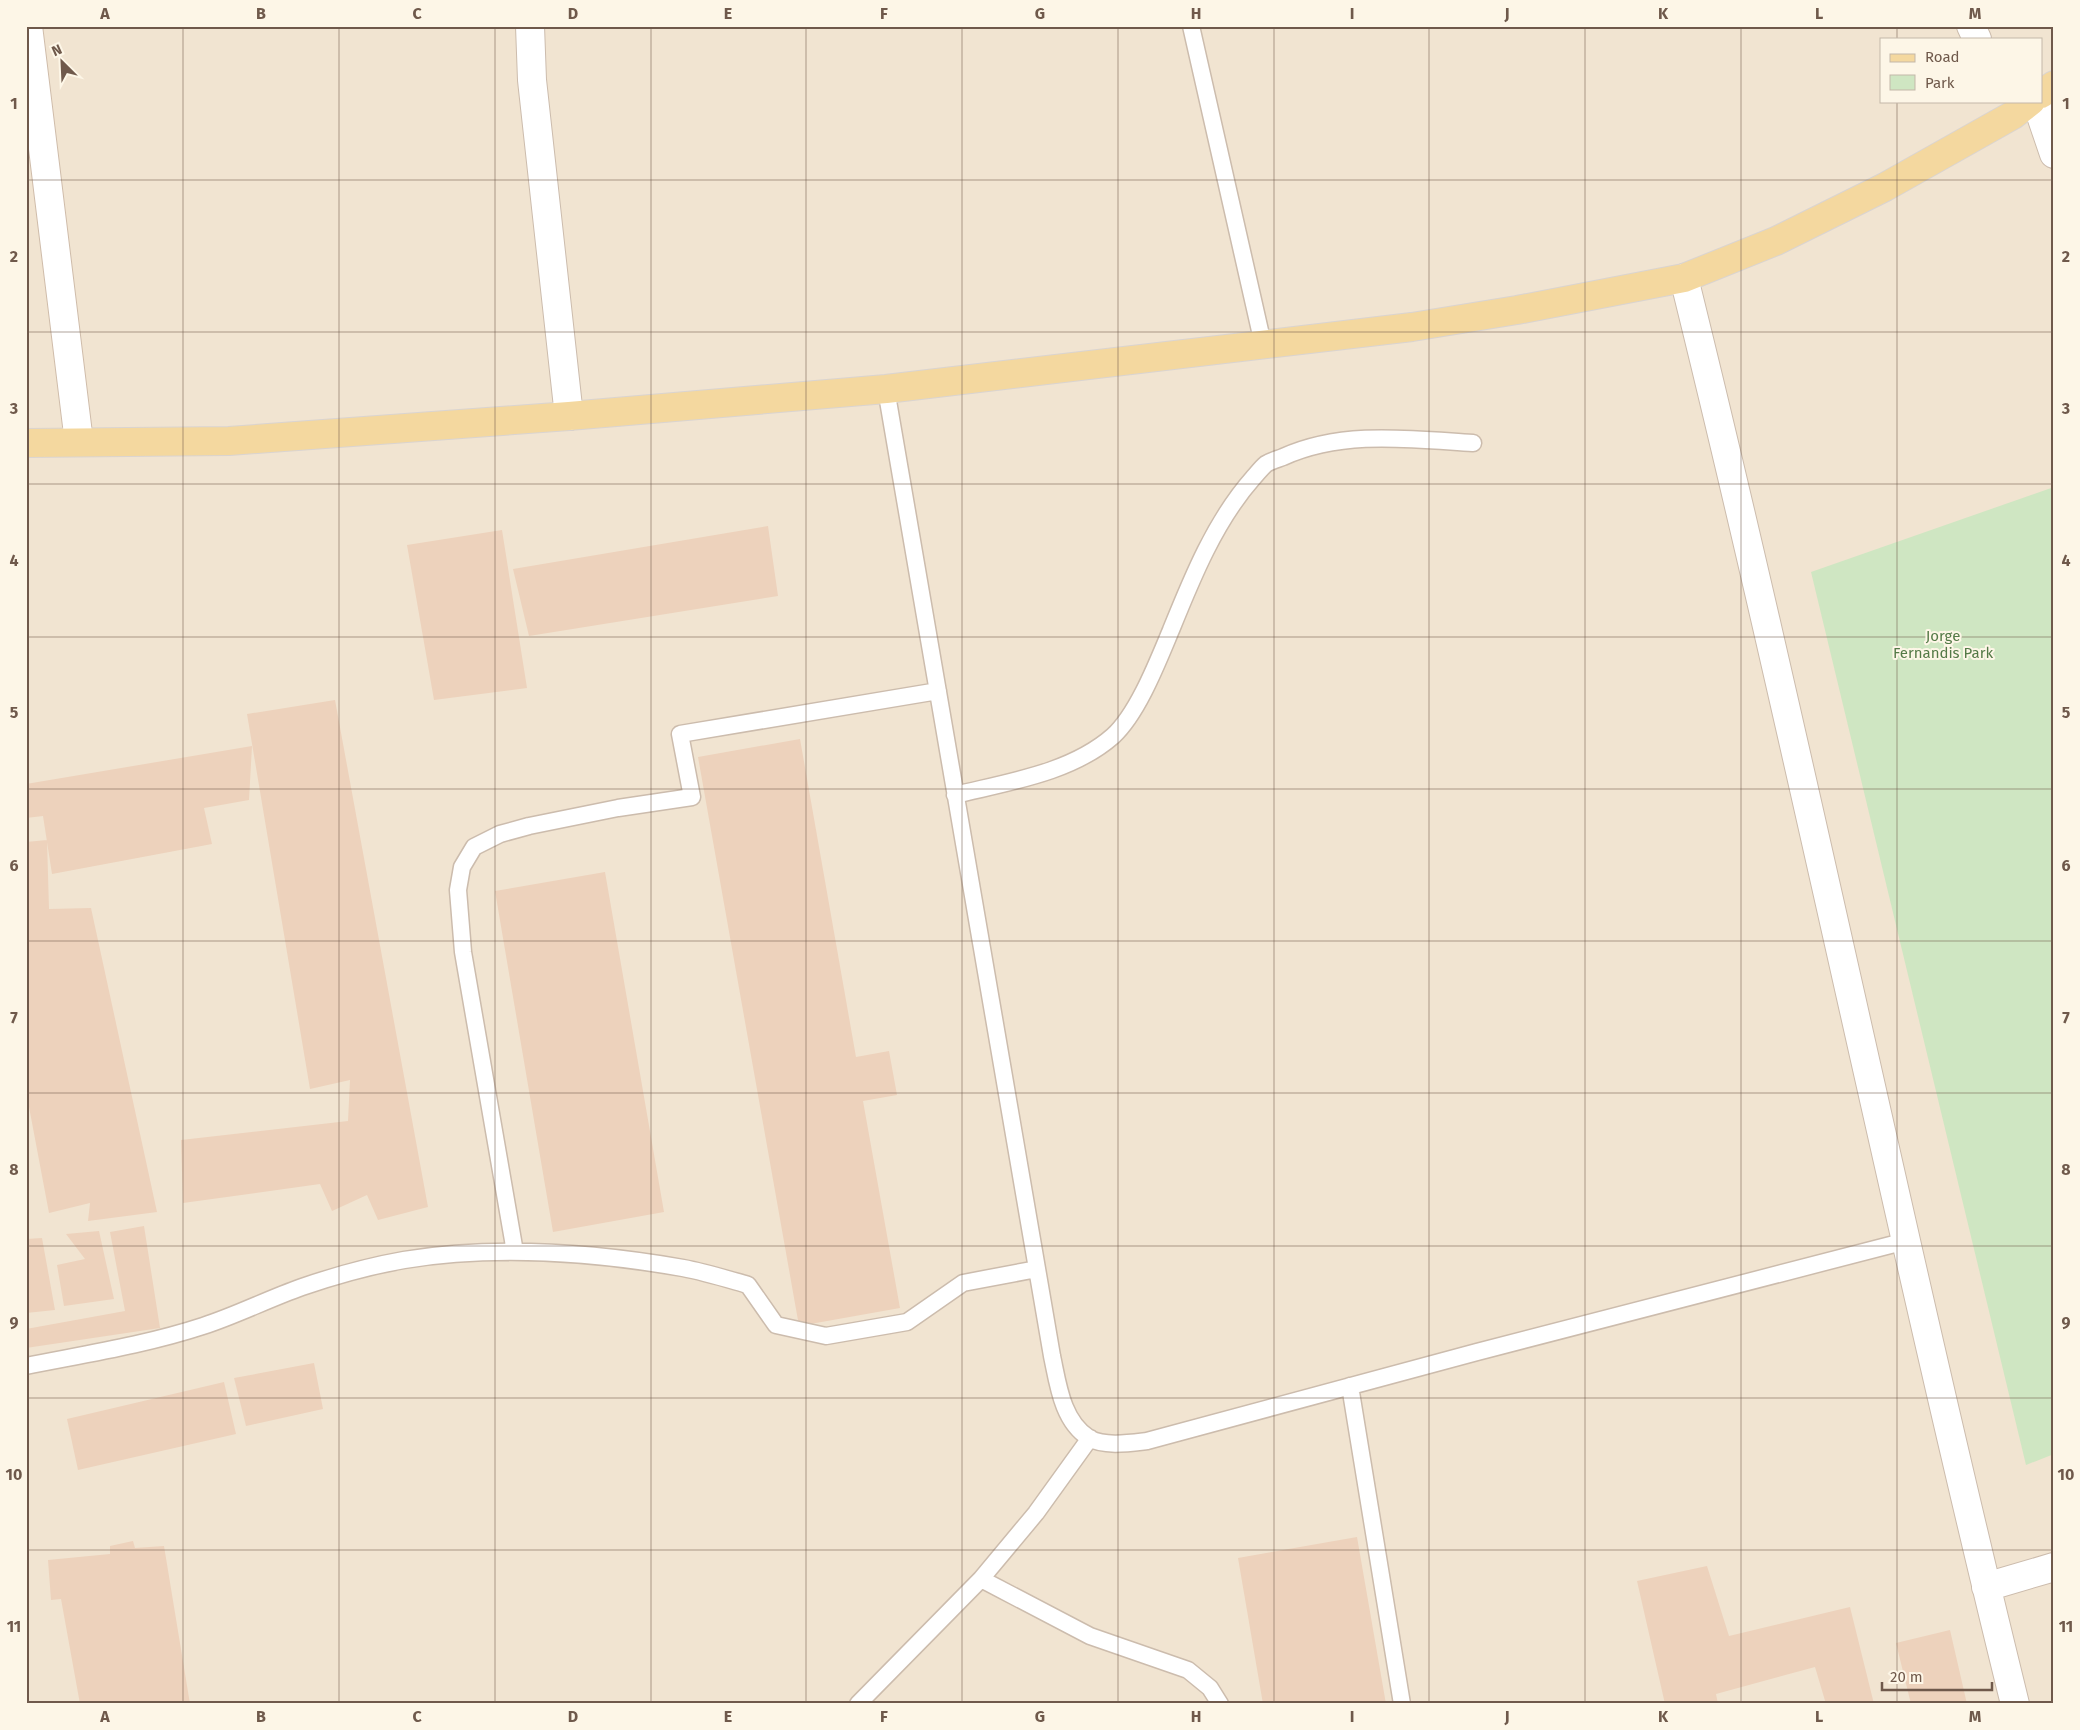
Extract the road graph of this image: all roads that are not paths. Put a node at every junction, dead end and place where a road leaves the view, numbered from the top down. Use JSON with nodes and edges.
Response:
{"nodes":[{"id":1,"x":28,"y":26,"type":"edge"},
{"id":2,"x":530,"y":26,"type":"edge"},
{"id":3,"x":1191,"y":26,"type":"edge"},
{"id":4,"x":1971,"y":26,"type":"edge"},
{"id":5,"x":1977,"y":38,"type":"edge"},
{"id":6,"x":2054,"y":85,"type":"edge"},
{"id":7,"x":2042,"y":93,"type":"edge"},
{"id":8,"x":2022,"y":105,"type":"edge"},
{"id":9,"x":2054,"y":154,"type":"edge"},
{"id":10,"x":1684,"y":278,"type":"junction"},
{"id":11,"x":1263,"y":344,"type":"junction"},
{"id":12,"x":886,"y":389,"type":"junction"},
{"id":13,"x":569,"y":416,"type":"junction"},
{"id":14,"x":79,"y":442,"type":"junction"},
{"id":15,"x":26,"y":443,"type":"edge"},
{"id":16,"x":1473,"y":443,"type":"dead end"},
{"id":17,"x":938,"y":691,"type":"junction"},
{"id":18,"x":955,"y":795,"type":"junction"},
{"id":19,"x":1906,"y":1242,"type":"junction"},
{"id":20,"x":515,"y":1252,"type":"junction"},
{"id":21,"x":1037,"y":1269,"type":"junction"},
{"id":22,"x":26,"y":1366,"type":"edge"},
{"id":23,"x":1350,"y":1386,"type":"junction"},
{"id":24,"x":1090,"y":1438,"type":"junction"},
{"id":25,"x":2054,"y":1567,"type":"edge"},
{"id":26,"x":981,"y":1579,"type":"junction"},
{"id":27,"x":1986,"y":1587,"type":"junction"},
{"id":28,"x":858,"y":1704,"type":"edge"},
{"id":29,"x":1220,"y":1704,"type":"edge"},
{"id":30,"x":1402,"y":1704,"type":"edge"},
{"id":31,"x":2015,"y":1704,"type":"edge"}],
"edges":[{"from":1,"to":14,"type":"street"},
{"from":2,"to":13,"type":"street"},
{"from":3,"to":11,"type":"lane"},
{"from":4,"to":5,"type":"street"},
{"from":6,"to":7,"type":"main road"},
{"from":8,"to":9,"type":"street"},
{"from":8,"to":10,"type":"main road"},
{"from":10,"to":11,"type":"main road"},
{"from":10,"to":19,"type":"street"},
{"from":11,"to":12,"type":"main road"},
{"from":12,"to":13,"type":"main road"},
{"from":12,"to":17,"type":"lane"},
{"from":13,"to":14,"type":"main road"},
{"from":14,"to":15,"type":"main road"},
{"from":16,"to":18,"type":"lane"},
{"from":17,"to":18,"type":"lane"},
{"from":17,"to":20,"type":"lane"},
{"from":18,"to":21,"type":"lane"},
{"from":19,"to":23,"type":"lane"},
{"from":19,"to":27,"type":"street"},
{"from":20,"to":21,"type":"lane"},
{"from":20,"to":22,"type":"lane"},
{"from":21,"to":24,"type":"lane"},
{"from":23,"to":24,"type":"lane"},
{"from":23,"to":30,"type":"lane"},
{"from":24,"to":26,"type":"lane"},
{"from":25,"to":27,"type":"street"},
{"from":26,"to":28,"type":"lane"},
{"from":26,"to":29,"type":"lane"},
{"from":27,"to":31,"type":"street"}]}
